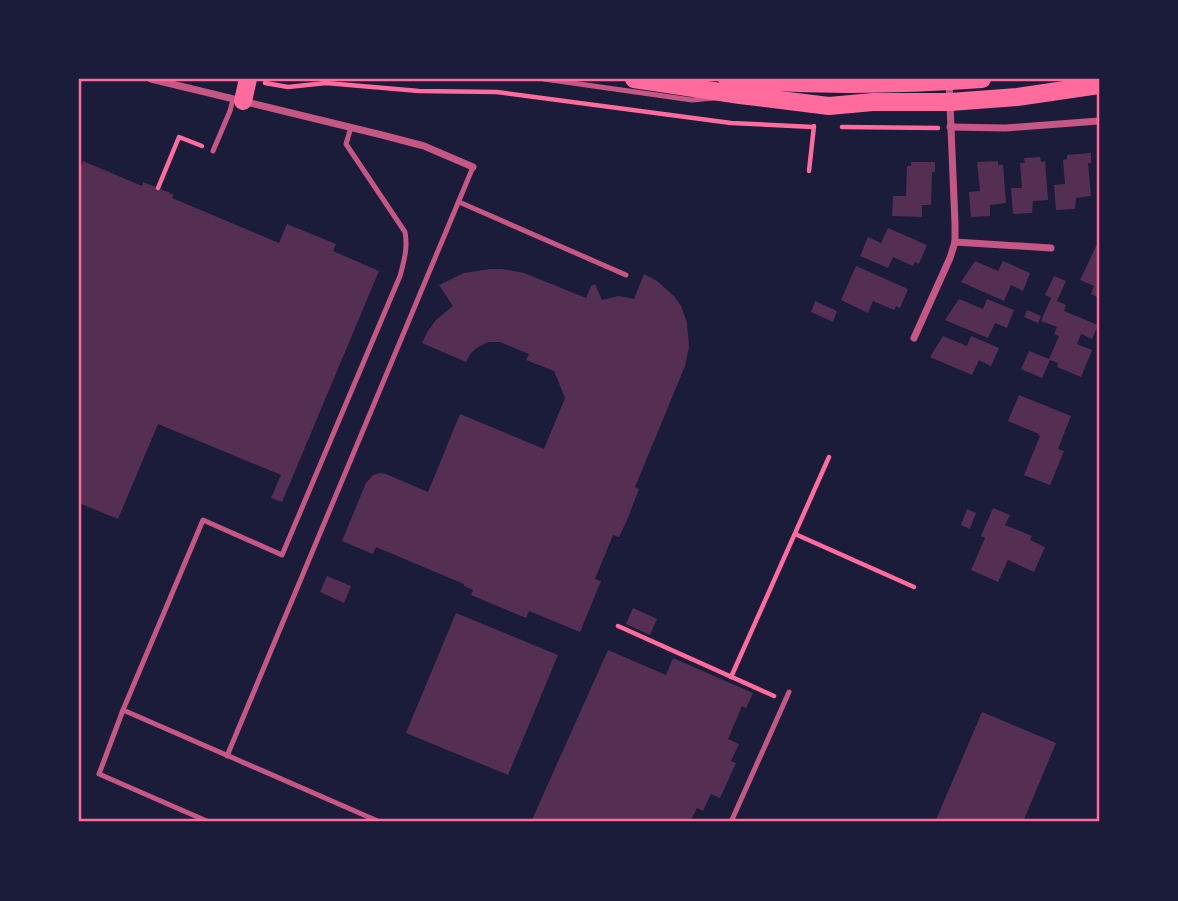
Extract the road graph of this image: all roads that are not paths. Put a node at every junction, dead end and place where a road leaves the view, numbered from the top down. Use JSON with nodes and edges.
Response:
{"nodes":[{"id":1,"x":151,"y":79,"type":"edge"},
{"id":2,"x":544,"y":79,"type":"edge"},
{"id":3,"x":634,"y":79,"type":"edge"},
{"id":4,"x":727,"y":79,"type":"edge"},
{"id":5,"x":982,"y":79,"type":"edge"},
{"id":6,"x":255,"y":80,"type":"edge"},
{"id":7,"x":949,"y":80,"type":"edge"},
{"id":8,"x":710,"y":84,"type":"edge"},
{"id":9,"x":1099,"y":85,"type":"edge"},
{"id":10,"x":740,"y":95,"type":"junction"},
{"id":11,"x":238,"y":100,"type":"junction"},
{"id":12,"x":950,"y":102,"type":"junction"},
{"id":13,"x":1099,"y":121,"type":"edge"},
{"id":14,"x":351,"y":127,"type":"junction"},
{"id":15,"x":950,"y":127,"type":"junction"},
{"id":16,"x":213,"y":151,"type":"road end"},
{"id":17,"x":473,"y":167,"type":"joint"},
{"id":18,"x":458,"y":202,"type":"junction"},
{"id":19,"x":955,"y":242,"type":"junction"},
{"id":20,"x":1051,"y":248,"type":"dead end"},
{"id":21,"x":626,"y":275,"type":"dead end"},
{"id":22,"x":914,"y":338,"type":"dead end"},
{"id":23,"x":789,"y":692,"type":"dead end"},
{"id":24,"x":123,"y":710,"type":"junction"},
{"id":25,"x":227,"y":756,"type":"junction"},
{"id":26,"x":209,"y":822,"type":"edge"},
{"id":27,"x":380,"y":822,"type":"edge"},
{"id":28,"x":731,"y":822,"type":"edge"}],
"edges":[{"from":1,"to":11,"type":"street"},
{"from":2,"to":10,"type":"lane"},
{"from":3,"to":8,"type":"main road"},
{"from":4,"to":7,"type":"main road"},
{"from":5,"to":7,"type":"main road"},
{"from":6,"to":11,"type":"main road"},
{"from":7,"to":12,"type":"street"},
{"from":8,"to":10,"type":"main road"},
{"from":9,"to":12,"type":"main road"},
{"from":10,"to":12,"type":"main road"},
{"from":11,"to":14,"type":"street"},
{"from":11,"to":16,"type":"lane"},
{"from":12,"to":15,"type":"street"},
{"from":13,"to":15,"type":"street"},
{"from":14,"to":17,"type":"street"},
{"from":14,"to":24,"type":"lane"},
{"from":15,"to":19,"type":"street"},
{"from":17,"to":18,"type":"lane"},
{"from":18,"to":21,"type":"lane"},
{"from":18,"to":25,"type":"lane"},
{"from":19,"to":20,"type":"street"},
{"from":19,"to":22,"type":"street"},
{"from":23,"to":28,"type":"lane"},
{"from":24,"to":25,"type":"lane"},
{"from":24,"to":26,"type":"lane"},
{"from":25,"to":27,"type":"lane"}]}
